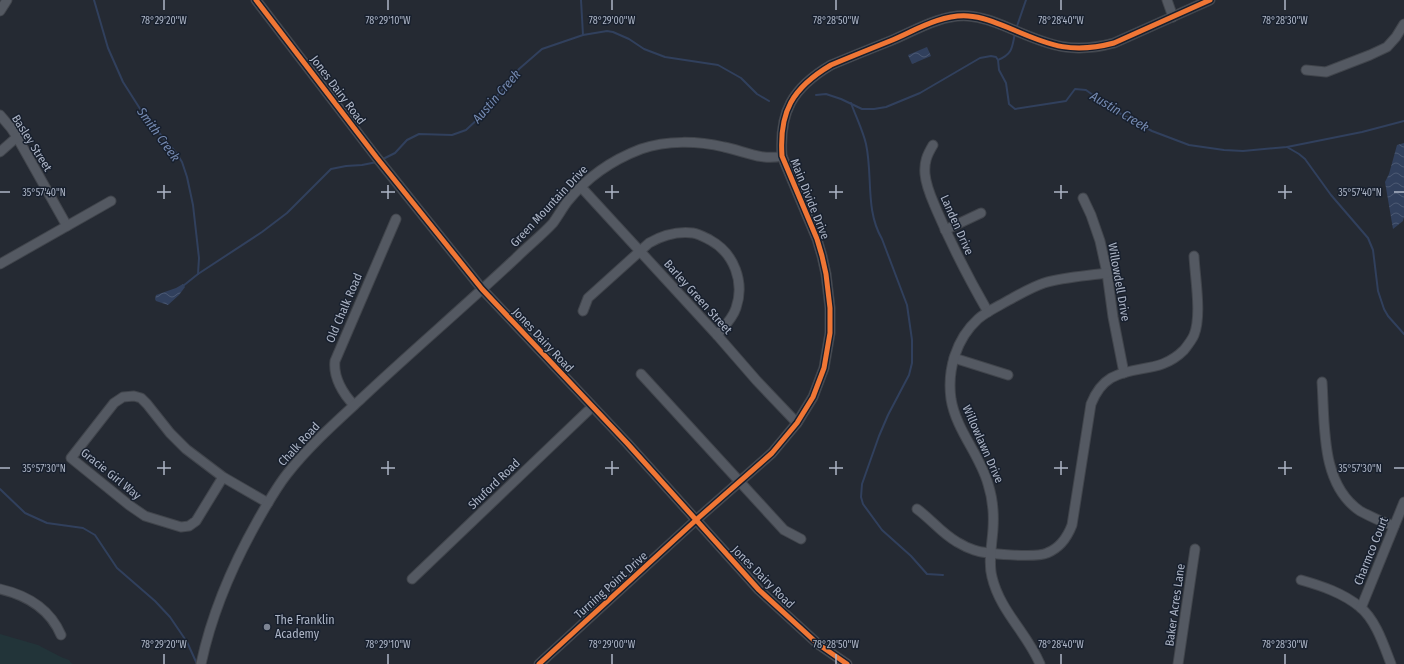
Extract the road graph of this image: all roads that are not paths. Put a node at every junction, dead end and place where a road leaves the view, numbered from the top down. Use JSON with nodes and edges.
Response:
{"nodes":[{"id":1,"x":7,"y":0,"type":"edge"},
{"id":2,"x":256,"y":0,"type":"edge"},
{"id":3,"x":1167,"y":0,"type":"edge"},
{"id":4,"x":1210,"y":0,"type":"edge"},
{"id":5,"x":0,"y":11,"type":"edge"},
{"id":6,"x":1173,"y":17,"type":"junction"},
{"id":7,"x":1404,"y":24,"type":"edge"},
{"id":8,"x":1306,"y":70,"type":"dead end"},
{"id":9,"x":0,"y":115,"type":"edge"},
{"id":10,"x":17,"y":137,"type":"junction"},
{"id":11,"x":933,"y":145,"type":"dead end"},
{"id":12,"x":0,"y":152,"type":"edge"},
{"id":13,"x":782,"y":156,"type":"junction"},
{"id":14,"x":581,"y":187,"type":"junction"},
{"id":15,"x":1083,"y":198,"type":"dead end"},
{"id":16,"x":111,"y":201,"type":"dead end"},
{"id":17,"x":981,"y":213,"type":"dead end"},
{"id":18,"x":396,"y":219,"type":"dead end"},
{"id":19,"x":67,"y":226,"type":"junction"},
{"id":20,"x":945,"y":230,"type":"junction"},
{"id":21,"x":640,"y":251,"type":"junction"},
{"id":22,"x":1194,"y":256,"type":"dead end"},
{"id":23,"x":0,"y":264,"type":"edge"},
{"id":24,"x":1107,"y":273,"type":"junction"},
{"id":25,"x":482,"y":289,"type":"junction"},
{"id":26,"x":583,"y":311,"type":"dead end"},
{"id":27,"x":988,"y":312,"type":"junction"},
{"id":28,"x":717,"y":335,"type":"junction"},
{"id":29,"x":954,"y":358,"type":"junction"},
{"id":30,"x":1124,"y":373,"type":"junction"},
{"id":31,"x":642,"y":374,"type":"dead end"},
{"id":32,"x":1008,"y":375,"type":"dead end"},
{"id":33,"x":1322,"y":382,"type":"dead end"},
{"id":34,"x":354,"y":405,"type":"junction"},
{"id":35,"x":592,"y":407,"type":"junction"},
{"id":36,"x":797,"y":423,"type":"junction"},
{"id":37,"x":222,"y":477,"type":"junction"},
{"id":38,"x":740,"y":482,"type":"junction"},
{"id":39,"x":1404,"y":502,"type":"edge"},
{"id":40,"x":268,"y":503,"type":"junction"},
{"id":41,"x":917,"y":509,"type":"dead end"},
{"id":42,"x":696,"y":520,"type":"junction"},
{"id":43,"x":1394,"y":526,"type":"junction"},
{"id":44,"x":801,"y":540,"type":"dead end"},
{"id":45,"x":1195,"y":549,"type":"dead end"},
{"id":46,"x":991,"y":553,"type":"junction"},
{"id":47,"x":412,"y":580,"type":"dead end"},
{"id":48,"x":1301,"y":580,"type":"dead end"},
{"id":49,"x":0,"y":589,"type":"edge"},
{"id":50,"x":1361,"y":608,"type":"junction"},
{"id":51,"x":61,"y":635,"type":"dead end"},
{"id":52,"x":201,"y":664,"type":"edge"},
{"id":53,"x":539,"y":664,"type":"edge"},
{"id":54,"x":847,"y":664,"type":"edge"},
{"id":55,"x":1040,"y":664,"type":"edge"},
{"id":56,"x":1178,"y":664,"type":"edge"},
{"id":57,"x":1391,"y":664,"type":"edge"}],
"edges":[{"from":1,"to":5,"type":"street"},
{"from":2,"to":25,"type":"street","name":"Jones Dairy Road"},
{"from":3,"to":6,"type":"street"},
{"from":4,"to":6,"type":"street","name":"Main Divide Drive"},
{"from":6,"to":13,"type":"street","name":"Main Divide Drive"},
{"from":7,"to":8,"type":"street"},
{"from":9,"to":10,"type":"street","name":"Basley Street"},
{"from":10,"to":12,"type":"street"},
{"from":10,"to":19,"type":"street","name":"Basley Street"},
{"from":11,"to":20,"type":"street","name":"Landen Drive"},
{"from":13,"to":14,"type":"street","name":"Green Mountain Drive"},
{"from":13,"to":36,"type":"street","name":"Main Divide Drive"},
{"from":14,"to":21,"type":"street","name":"Barley Green Street"},
{"from":14,"to":25,"type":"street","name":"Green Mountain Drive"},
{"from":15,"to":24,"type":"street","name":"Willowdell Drive"},
{"from":16,"to":19,"type":"street"},
{"from":17,"to":20,"type":"street"},
{"from":18,"to":34,"type":"street","name":"Old Chalk Road"},
{"from":19,"to":23,"type":"street"},
{"from":20,"to":27,"type":"street","name":"Landen Drive"},
{"from":21,"to":26,"type":"street"},
{"from":21,"to":28,"type":"street","name":"Barley Green Street"},
{"from":21,"to":28,"type":"street"},
{"from":22,"to":30,"type":"street"},
{"from":24,"to":27,"type":"street","name":"Willowlawn Drive"},
{"from":24,"to":30,"type":"street","name":"Willowdell Drive"},
{"from":25,"to":34,"type":"street","name":"Chalk Road"},
{"from":25,"to":35,"type":"street","name":"Jones Dairy Road"},
{"from":27,"to":29,"type":"street","name":"Willowlawn Drive"},
{"from":28,"to":36,"type":"street","name":"Barley Green Street"},
{"from":29,"to":32,"type":"street"},
{"from":29,"to":46,"type":"street","name":"Willowlawn Drive"},
{"from":30,"to":46,"type":"street"},
{"from":31,"to":38,"type":"street"},
{"from":33,"to":43,"type":"street"},
{"from":34,"to":40,"type":"street","name":"Chalk Road"},
{"from":35,"to":42,"type":"street","name":"Jones Dairy Road"},
{"from":35,"to":47,"type":"street","name":"Shuford Road"},
{"from":36,"to":38,"type":"street","name":"Main Divide Drive"},
{"from":37,"to":37,"type":"street","name":"Gracie Girl Way"},
{"from":37,"to":40,"type":"street","name":"Gracie Girl Way"},
{"from":38,"to":42,"type":"street","name":"Main Divide Drive"},
{"from":38,"to":44,"type":"street"},
{"from":39,"to":43,"type":"street","name":"Charmco Court"},
{"from":40,"to":52,"type":"street","name":"Chalk Road"},
{"from":41,"to":46,"type":"street"},
{"from":42,"to":53,"type":"street","name":"Turning Point Drive"},
{"from":42,"to":54,"type":"street","name":"Jones Dairy Road"},
{"from":43,"to":50,"type":"street","name":"Charmco Court"},
{"from":45,"to":56,"type":"street","name":"Baker Acres Lane"},
{"from":46,"to":55,"type":"street","name":"Willowlawn Drive"},
{"from":48,"to":50,"type":"street"},
{"from":49,"to":51,"type":"street"},
{"from":50,"to":57,"type":"street"}]}
